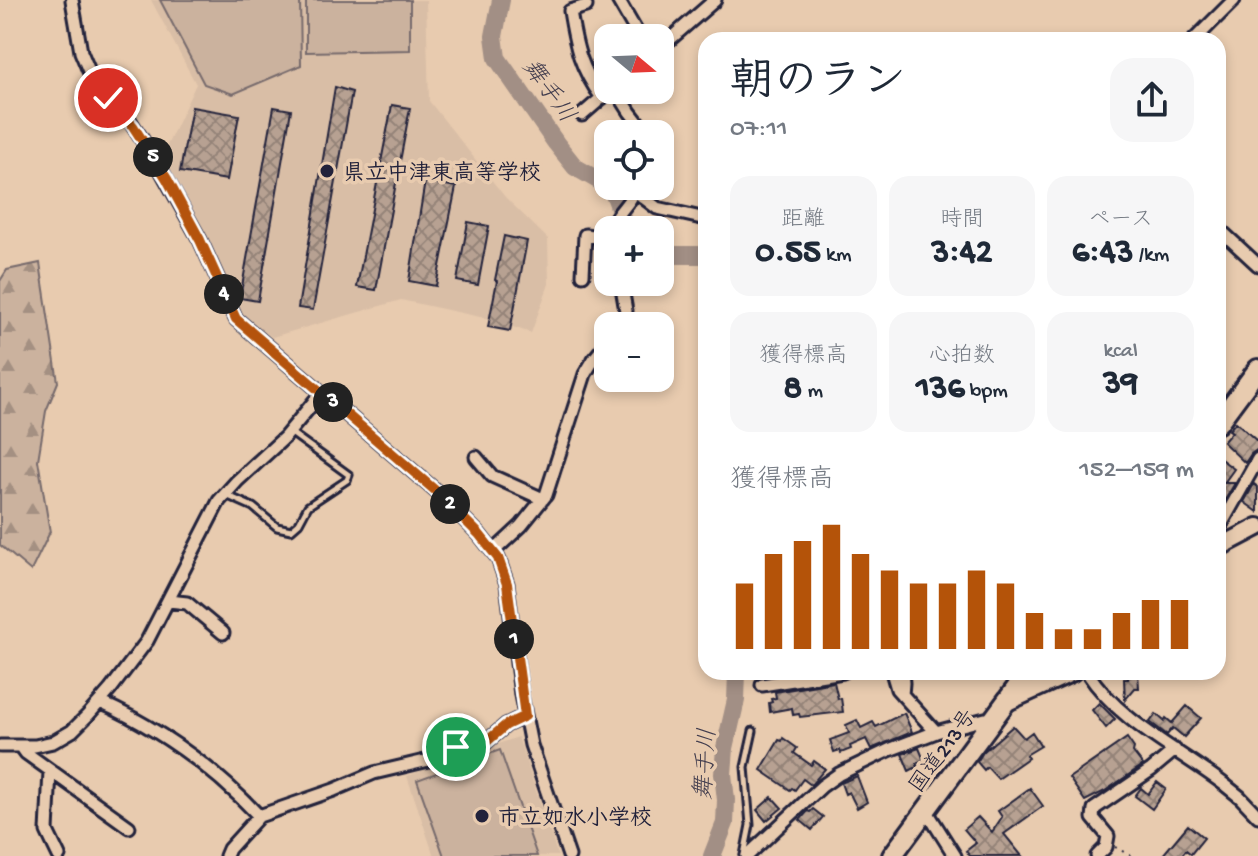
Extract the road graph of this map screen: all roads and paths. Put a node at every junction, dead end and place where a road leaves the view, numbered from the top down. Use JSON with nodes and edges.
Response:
{"nodes":[{"id":1,"x":72,"y":0,"type":"edge"},
{"id":2,"x":618,"y":0,"type":"edge"},
{"id":3,"x":715,"y":0,"type":"edge"},
{"id":4,"x":1234,"y":0,"type":"edge"},
{"id":5,"x":586,"y":6,"type":"dead end"},
{"id":6,"x":632,"y":24,"type":"edge"},
{"id":7,"x":1202,"y":32,"type":"edge"},
{"id":8,"x":674,"y":36,"type":"edge"},
{"id":9,"x":594,"y":82,"type":"edge"},
{"id":10,"x":596,"y":104,"type":"edge"},
{"id":11,"x":622,"y":104,"type":"edge"},
{"id":12,"x":582,"y":115,"type":"dead end"},
{"id":13,"x":636,"y":120,"type":"edge"},
{"id":14,"x":630,"y":200,"type":"edge"},
{"id":15,"x":648,"y":200,"type":"edge"},
{"id":16,"x":617,"y":216,"type":"edge"},
{"id":17,"x":698,"y":217,"type":"edge"},
{"id":18,"x":1226,"y":235,"type":"edge"},
{"id":19,"x":594,"y":236,"type":"edge"},
{"id":20,"x":1258,"y":265,"type":"edge"},
{"id":21,"x":583,"y":275,"type":"dead end"},
{"id":22,"x":594,"y":359,"type":"edge"},
{"id":23,"x":1258,"y":369,"type":"edge"},
{"id":24,"x":322,"y":392,"type":"junction"},
{"id":25,"x":1226,"y":412,"type":"edge"},
{"id":26,"x":290,"y":431,"type":"junction"},
{"id":27,"x":476,"y":457,"type":"dead end"},
{"id":28,"x":1258,"y":459,"type":"edge"},
{"id":29,"x":224,"y":495,"type":"junction"},
{"id":30,"x":543,"y":499,"type":"junction"},
{"id":31,"x":1226,"y":516,"type":"edge"},
{"id":32,"x":1258,"y":527,"type":"edge"},
{"id":33,"x":1226,"y":544,"type":"edge"},
{"id":34,"x":493,"y":552,"type":"junction"},
{"id":35,"x":169,"y":601,"type":"junction"},
{"id":36,"x":223,"y":633,"type":"dead end"},
{"id":37,"x":792,"y":680,"type":"edge"},
{"id":38,"x":894,"y":680,"type":"edge"},
{"id":39,"x":903,"y":680,"type":"edge"},
{"id":40,"x":1022,"y":680,"type":"edge"},
{"id":41,"x":1055,"y":680,"type":"edge"},
{"id":42,"x":1092,"y":680,"type":"edge"},
{"id":43,"x":762,"y":685,"type":"dead end"},
{"id":44,"x":902,"y":695,"type":"junction"},
{"id":45,"x":100,"y":702,"type":"junction"},
{"id":46,"x":1005,"y":703,"type":"junction"},
{"id":47,"x":525,"y":716,"type":"junction"},
{"id":48,"x":992,"y":721,"type":"junction"},
{"id":49,"x":753,"y":731,"type":"dead end"},
{"id":50,"x":936,"y":732,"type":"junction"},
{"id":51,"x":1,"y":743,"type":"edge"},
{"id":52,"x":21,"y":746,"type":"junction"},
{"id":53,"x":1175,"y":750,"type":"junction"},
{"id":54,"x":50,"y":771,"type":"junction"},
{"id":55,"x":926,"y":810,"type":"junction"},
{"id":56,"x":259,"y":816,"type":"junction"},
{"id":57,"x":1258,"y":816,"type":"edge"},
{"id":58,"x":129,"y":827,"type":"dead end"},
{"id":59,"x":1108,"y":842,"type":"junction"},
{"id":60,"x":59,"y":856,"type":"edge"},
{"id":61,"x":226,"y":856,"type":"edge"},
{"id":62,"x":569,"y":856,"type":"edge"},
{"id":63,"x":745,"y":856,"type":"edge"},
{"id":64,"x":892,"y":856,"type":"edge"},
{"id":65,"x":955,"y":856,"type":"edge"},
{"id":66,"x":1097,"y":856,"type":"edge"},
{"id":67,"x":1131,"y":856,"type":"edge"}],
"edges":[{"from":1,"to":24,"type":"street"},
{"from":2,"to":6,"type":"street"},
{"from":3,"to":8,"type":"street"},
{"from":4,"to":7,"type":"street"},
{"from":5,"to":9,"type":"street"},
{"from":10,"to":12,"type":"street"},
{"from":11,"to":13,"type":"street"},
{"from":14,"to":16,"type":"street"},
{"from":15,"to":17,"type":"street"},
{"from":18,"to":20,"type":"street"},
{"from":19,"to":21,"type":"street"},
{"from":22,"to":30,"type":"street"},
{"from":23,"to":25,"type":"highway"},
{"from":24,"to":26,"type":"street"},
{"from":24,"to":34,"type":"street"},
{"from":26,"to":29,"type":"street"},
{"from":26,"to":29,"type":"lane"},
{"from":27,"to":30,"type":"street"},
{"from":28,"to":31,"type":"street"},
{"from":29,"to":35,"type":"street"},
{"from":30,"to":34,"type":"street"},
{"from":32,"to":33,"type":"main road"},
{"from":34,"to":47,"type":"street"},
{"from":35,"to":36,"type":"street"},
{"from":35,"to":45,"type":"street"},
{"from":37,"to":43,"type":"street"},
{"from":38,"to":44,"type":"street"},
{"from":39,"to":44,"type":"street"},
{"from":40,"to":46,"type":"highway","name":"国道213号"},
{"from":41,"to":46,"type":"main road"},
{"from":42,"to":53,"type":"street"},
{"from":44,"to":50,"type":"street"},
{"from":45,"to":52,"type":"street"},
{"from":45,"to":56,"type":"street"},
{"from":46,"to":48,"type":"highway","name":"国道213号"},
{"from":47,"to":56,"type":"street"},
{"from":47,"to":62,"type":"street"},
{"from":48,"to":50,"type":"street"},
{"from":48,"to":55,"type":"highway","name":"国道213号"},
{"from":49,"to":63,"type":"lane"},
{"from":50,"to":63,"type":"street"},
{"from":51,"to":52,"type":"street"},
{"from":52,"to":54,"type":"street"},
{"from":53,"to":57,"type":"street"},
{"from":53,"to":59,"type":"street"},
{"from":54,"to":58,"type":"street"},
{"from":54,"to":60,"type":"street"},
{"from":55,"to":64,"type":"highway","name":"国道213号"},
{"from":55,"to":65,"type":"street"},
{"from":56,"to":61,"type":"street"},
{"from":59,"to":66,"type":"street"},
{"from":59,"to":67,"type":"path"}]}
